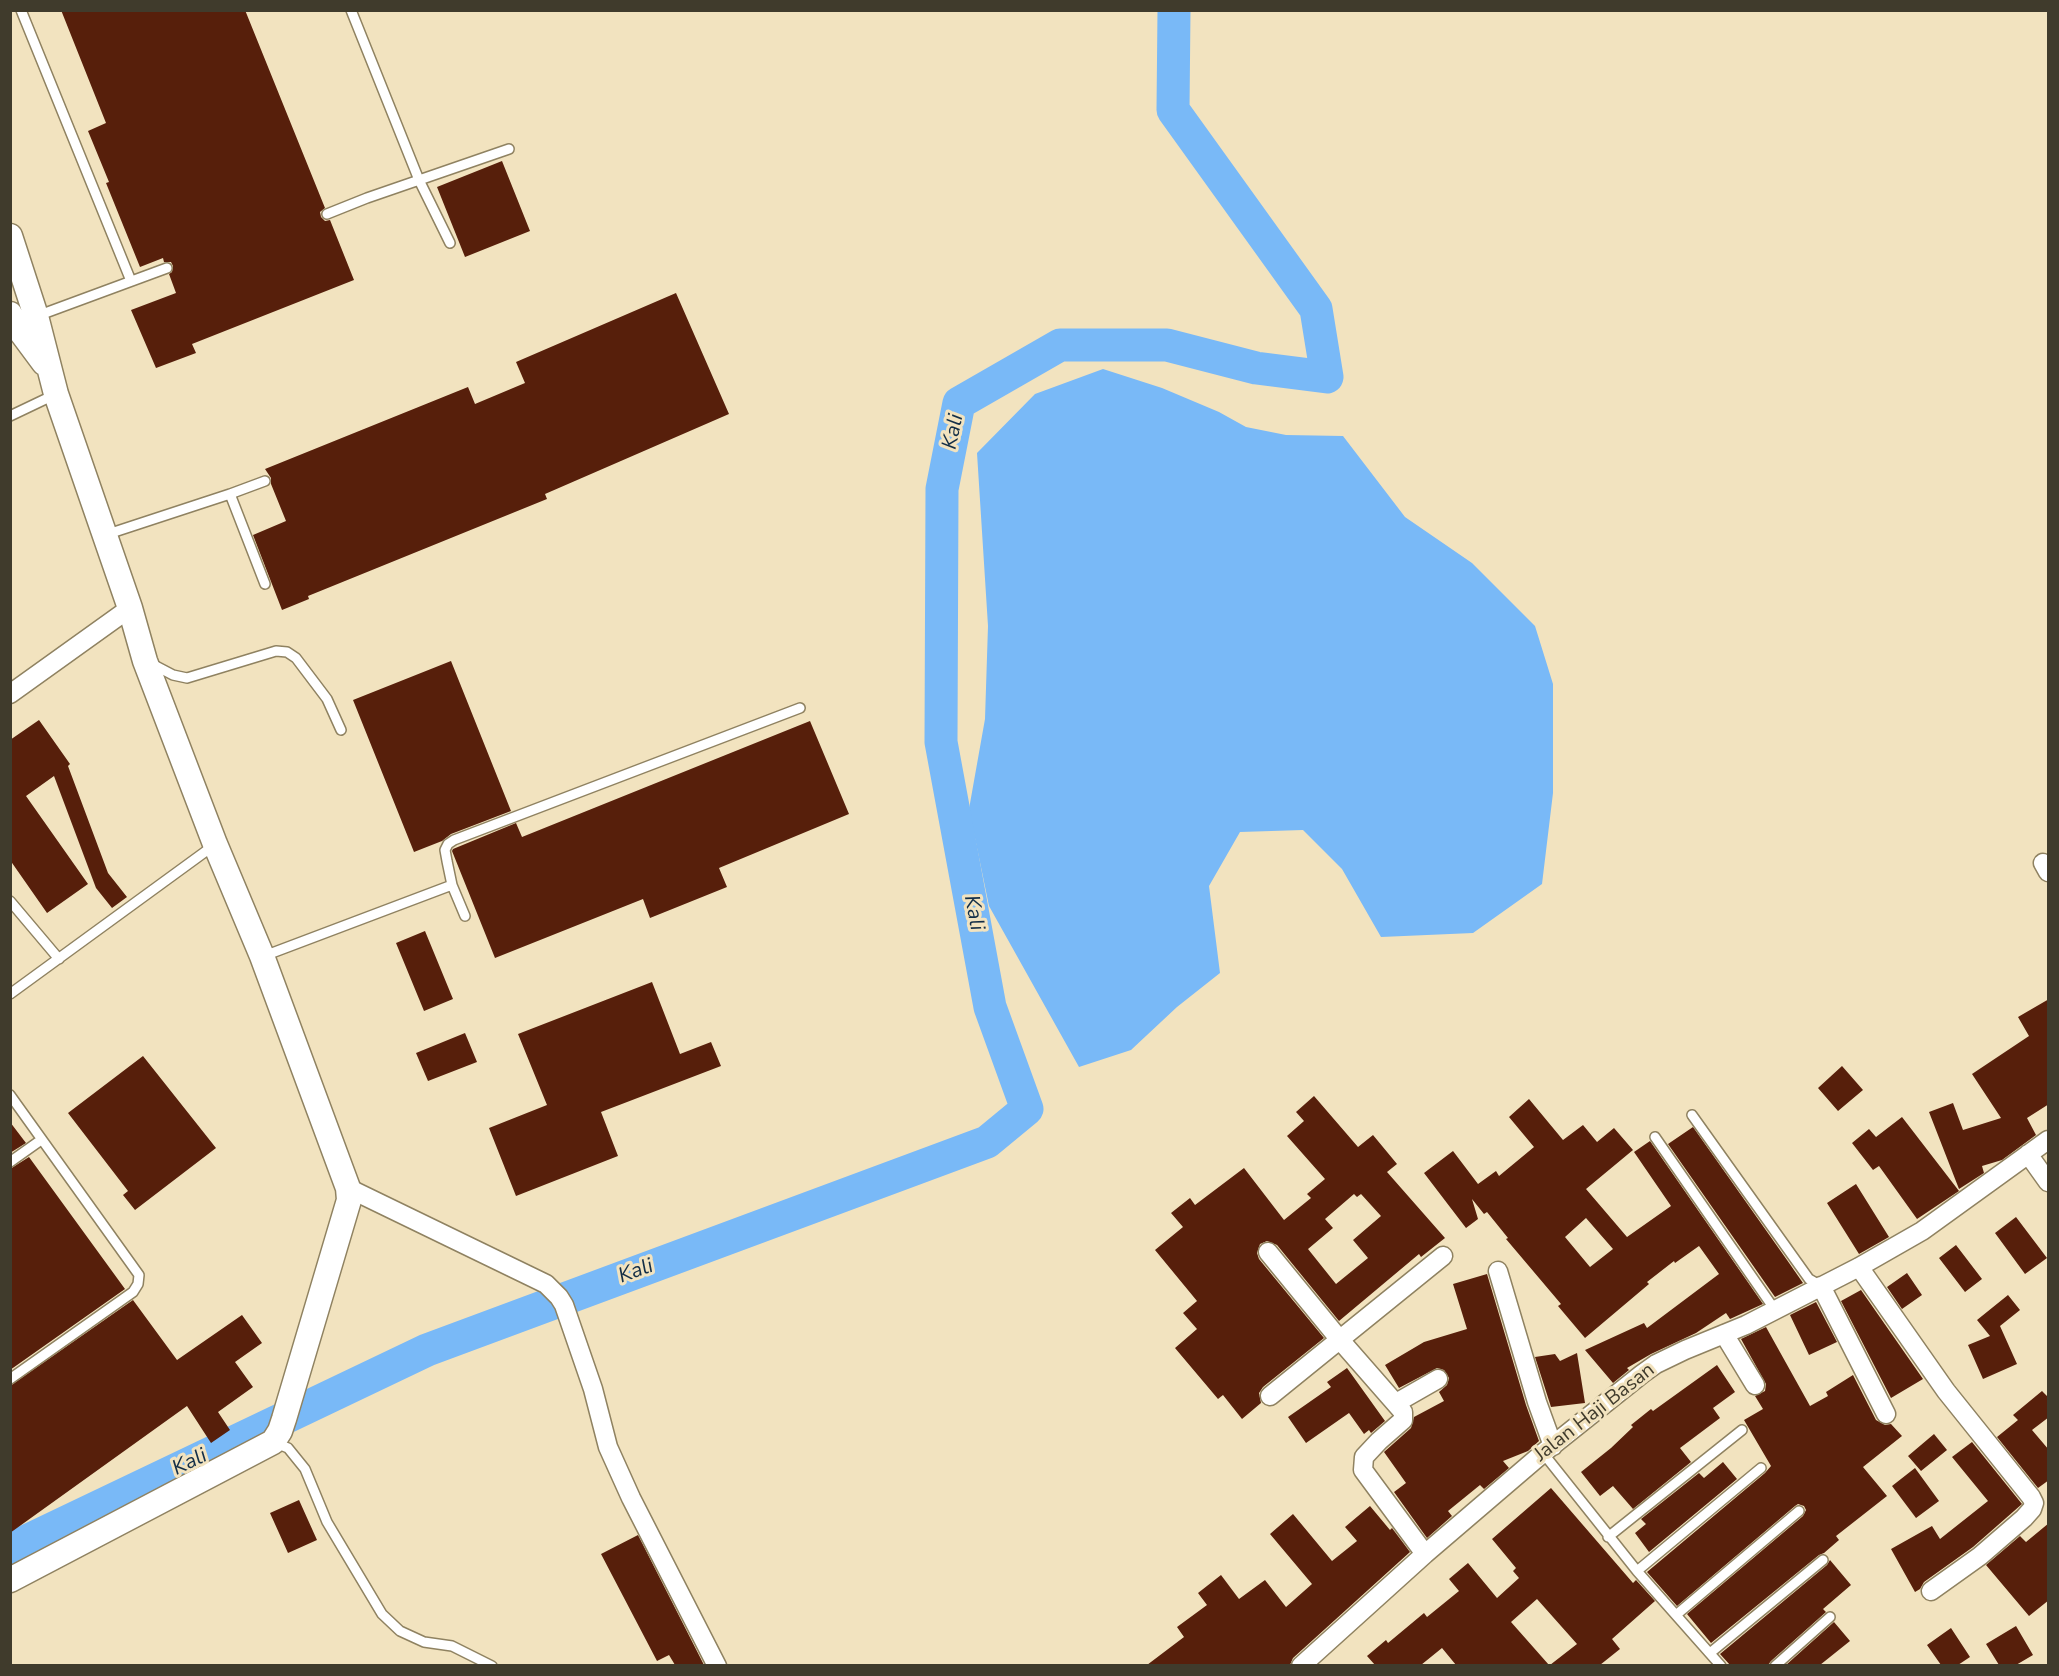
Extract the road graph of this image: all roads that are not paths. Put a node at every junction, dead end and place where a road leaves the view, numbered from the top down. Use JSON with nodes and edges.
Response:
{"nodes":[{"id":1,"x":21,"y":10,"type":"edge"},
{"id":2,"x":351,"y":10,"type":"edge"},
{"id":3,"x":509,"y":148,"type":"dead end"},
{"id":4,"x":419,"y":180,"type":"junction"},
{"id":5,"x":327,"y":214,"type":"dead end"},
{"id":6,"x":10,"y":236,"type":"edge"},
{"id":7,"x":450,"y":243,"type":"dead end"},
{"id":8,"x":167,"y":268,"type":"dead end"},
{"id":9,"x":131,"y":281,"type":"junction"},
{"id":10,"x":21,"y":318,"type":"edge"},
{"id":11,"x":57,"y":394,"type":"junction"},
{"id":12,"x":10,"y":416,"type":"edge"},
{"id":13,"x":265,"y":481,"type":"dead end"},
{"id":14,"x":230,"y":494,"type":"junction"},
{"id":15,"x":105,"y":535,"type":"junction"},
{"id":16,"x":266,"y":584,"type":"dead end"},
{"id":17,"x":130,"y":608,"type":"junction"},
{"id":18,"x":145,"y":661,"type":"junction"},
{"id":19,"x":10,"y":694,"type":"edge"},
{"id":20,"x":800,"y":708,"type":"dead end"},
{"id":21,"x":341,"y":730,"type":"dead end"},
{"id":22,"x":215,"y":844,"type":"junction"},
{"id":23,"x":452,"y":885,"type":"junction"},
{"id":24,"x":10,"y":901,"type":"edge"},
{"id":25,"x":465,"y":916,"type":"dead end"},
{"id":26,"x":262,"y":956,"type":"junction"},
{"id":27,"x":59,"y":959,"type":"junction"},
{"id":28,"x":10,"y":994,"type":"edge"},
{"id":29,"x":10,"y":1095,"type":"edge"},
{"id":30,"x":1692,"y":1115,"type":"dead end"},
{"id":31,"x":1654,"y":1137,"type":"dead end"},
{"id":32,"x":41,"y":1140,"type":"junction"},
{"id":33,"x":2049,"y":1140,"type":"edge"},
{"id":34,"x":2028,"y":1154,"type":"junction"},
{"id":35,"x":10,"y":1162,"type":"edge"},
{"id":36,"x":2049,"y":1182,"type":"edge"},
{"id":37,"x":348,"y":1188,"type":"junction"},
{"id":38,"x":1268,"y":1252,"type":"dead end"},
{"id":39,"x":1443,"y":1256,"type":"dead end"},
{"id":40,"x":1859,"y":1267,"type":"junction"},
{"id":41,"x":1498,"y":1271,"type":"dead end"},
{"id":42,"x":1821,"y":1286,"type":"junction"},
{"id":43,"x":1775,"y":1310,"type":"junction"},
{"id":44,"x":1724,"y":1334,"type":"junction"},
{"id":45,"x":1340,"y":1340,"type":"junction"},
{"id":46,"x":10,"y":1379,"type":"edge"},
{"id":47,"x":1438,"y":1379,"type":"dead end"},
{"id":48,"x":1755,"y":1385,"type":"dead end"},
{"id":49,"x":1270,"y":1396,"type":"dead end"},
{"id":50,"x":1396,"y":1403,"type":"junction"},
{"id":51,"x":1886,"y":1414,"type":"dead end"},
{"id":52,"x":1742,"y":1430,"type":"dead end"},
{"id":53,"x":277,"y":1437,"type":"junction"},
{"id":54,"x":1548,"y":1449,"type":"junction"},
{"id":55,"x":1761,"y":1468,"type":"dead end"},
{"id":56,"x":1799,"y":1512,"type":"dead end"},
{"id":57,"x":1608,"y":1537,"type":"junction"},
{"id":58,"x":1425,"y":1554,"type":"junction"},
{"id":59,"x":1823,"y":1560,"type":"dead end"},
{"id":60,"x":1637,"y":1571,"type":"junction"},
{"id":61,"x":10,"y":1580,"type":"edge"},
{"id":62,"x":1931,"y":1591,"type":"dead end"},
{"id":63,"x":1676,"y":1615,"type":"junction"},
{"id":64,"x":1830,"y":1617,"type":"dead end"},
{"id":65,"x":1710,"y":1653,"type":"junction"},
{"id":66,"x":492,"y":1665,"type":"edge"},
{"id":67,"x":717,"y":1665,"type":"edge"},
{"id":68,"x":1301,"y":1665,"type":"edge"},
{"id":69,"x":1720,"y":1665,"type":"edge"},
{"id":70,"x":1775,"y":1665,"type":"edge"}],
"edges":[{"from":1,"to":9,"type":"lane"},
{"from":2,"to":4,"type":"lane"},
{"from":3,"to":4,"type":"lane"},
{"from":4,"to":5,"type":"lane"},
{"from":4,"to":7,"type":"lane"},
{"from":6,"to":10,"type":"street"},
{"from":8,"to":9,"type":"lane"},
{"from":9,"to":10,"type":"lane"},
{"from":10,"to":11,"type":"street"},
{"from":11,"to":12,"type":"lane"},
{"from":11,"to":15,"type":"street"},
{"from":13,"to":14,"type":"lane"},
{"from":14,"to":15,"type":"lane"},
{"from":14,"to":16,"type":"lane"},
{"from":15,"to":17,"type":"street"},
{"from":17,"to":18,"type":"street"},
{"from":17,"to":19,"type":"street"},
{"from":18,"to":21,"type":"lane"},
{"from":18,"to":22,"type":"street"},
{"from":20,"to":23,"type":"lane"},
{"from":22,"to":26,"type":"street"},
{"from":22,"to":27,"type":"lane"},
{"from":23,"to":25,"type":"lane"},
{"from":23,"to":26,"type":"lane"},
{"from":24,"to":27,"type":"lane"},
{"from":26,"to":37,"type":"street"},
{"from":27,"to":28,"type":"lane"},
{"from":29,"to":32,"type":"lane"},
{"from":30,"to":42,"type":"lane"},
{"from":31,"to":43,"type":"lane"},
{"from":32,"to":35,"type":"lane"},
{"from":32,"to":46,"type":"lane"},
{"from":33,"to":34,"type":"street","name":"Jalan Haji Basan"},
{"from":34,"to":36,"type":"street"},
{"from":34,"to":40,"type":"street","name":"Jalan Haji Basan"},
{"from":37,"to":53,"type":"street"},
{"from":37,"to":67,"type":"street"},
{"from":38,"to":45,"type":"street"},
{"from":39,"to":45,"type":"street"},
{"from":40,"to":42,"type":"street","name":"Jalan Haji Basan"},
{"from":40,"to":62,"type":"street"},
{"from":41,"to":54,"type":"street"},
{"from":42,"to":43,"type":"street","name":"Jalan Haji Basan"},
{"from":42,"to":51,"type":"street"},
{"from":43,"to":44,"type":"street","name":"Jalan Haji Basan"},
{"from":44,"to":48,"type":"street"},
{"from":44,"to":54,"type":"street","name":"Jalan Haji Basan"},
{"from":45,"to":49,"type":"street"},
{"from":45,"to":50,"type":"street"},
{"from":47,"to":50,"type":"street"},
{"from":50,"to":58,"type":"street"},
{"from":52,"to":57,"type":"lane"},
{"from":53,"to":61,"type":"street"},
{"from":53,"to":66,"type":"lane"},
{"from":54,"to":57,"type":"lane"},
{"from":54,"to":58,"type":"street","name":"Jalan Haji Basan"},
{"from":55,"to":60,"type":"lane"},
{"from":56,"to":63,"type":"lane"},
{"from":57,"to":60,"type":"lane"},
{"from":58,"to":68,"type":"street","name":"Jalan Haji Basan"},
{"from":59,"to":65,"type":"lane"},
{"from":60,"to":63,"type":"lane"},
{"from":63,"to":65,"type":"lane"},
{"from":64,"to":70,"type":"lane"},
{"from":65,"to":69,"type":"lane"}]}
